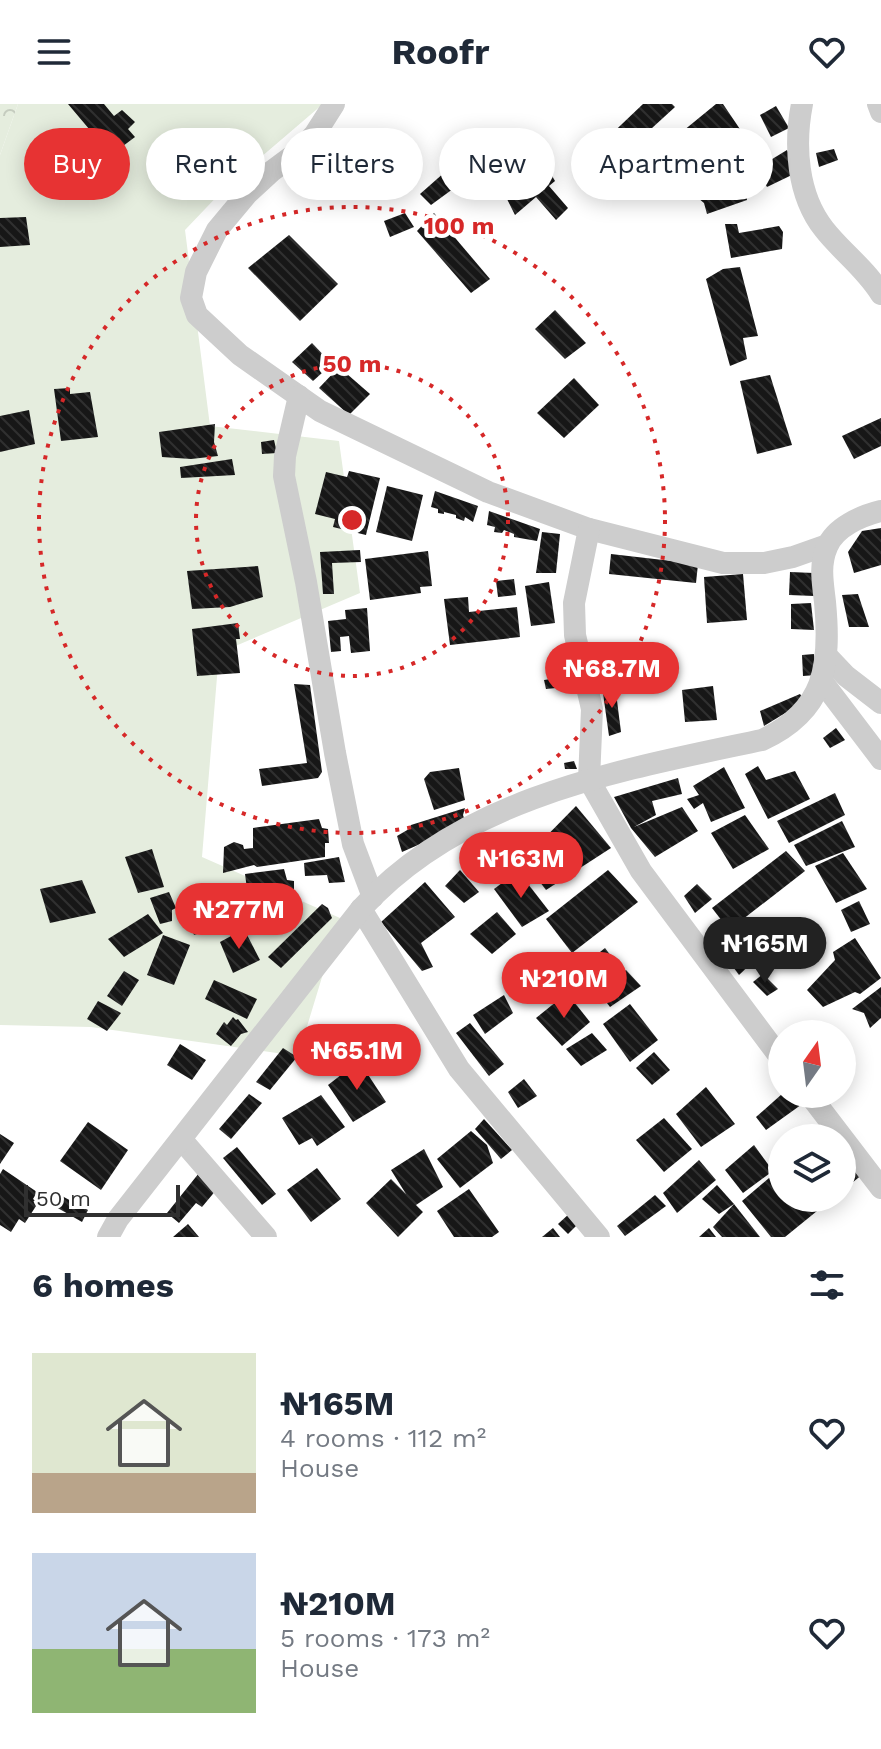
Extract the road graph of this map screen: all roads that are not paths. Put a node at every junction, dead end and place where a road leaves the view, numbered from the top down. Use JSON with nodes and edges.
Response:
{"nodes":[{"id":1,"x":802,"y":104,"type":"edge"},
{"id":2,"x":878,"y":104,"type":"edge"},
{"id":3,"x":331,"y":105,"type":"edge"},
{"id":4,"x":881,"y":112,"type":"edge"},
{"id":5,"x":881,"y":294,"type":"edge"},
{"id":6,"x":299,"y":396,"type":"junction"},
{"id":7,"x":881,"y":511,"type":"edge"},
{"id":8,"x":589,"y":529,"type":"junction"},
{"id":9,"x":827,"y":545,"type":"junction"},
{"id":10,"x":828,"y":657,"type":"junction"},
{"id":11,"x":821,"y":680,"type":"junction"},
{"id":12,"x":881,"y":703,"type":"edge"},
{"id":13,"x":881,"y":759,"type":"edge"},
{"id":14,"x":589,"y":780,"type":"junction"},
{"id":15,"x":367,"y":903,"type":"junction"},
{"id":16,"x":768,"y":1041,"type":"edge"},
{"id":17,"x":820,"y":1108,"type":"edge"},
{"id":18,"x":181,"y":1139,"type":"junction"},
{"id":19,"x":881,"y":1188,"type":"edge"},
{"id":20,"x":108,"y":1237,"type":"edge"},
{"id":21,"x":266,"y":1237,"type":"edge"},
{"id":22,"x":599,"y":1237,"type":"edge"}],
"edges":[{"from":1,"to":5,"type":"street"},
{"from":2,"to":4,"type":"street"},
{"from":3,"to":6,"type":"street"},
{"from":6,"to":8,"type":"street"},
{"from":6,"to":15,"type":"street"},
{"from":7,"to":9,"type":"street"},
{"from":8,"to":9,"type":"street"},
{"from":8,"to":14,"type":"street"},
{"from":9,"to":10,"type":"street"},
{"from":10,"to":11,"type":"street"},
{"from":10,"to":12,"type":"street"},
{"from":11,"to":13,"type":"street"},
{"from":11,"to":14,"type":"street"},
{"from":14,"to":15,"type":"street"},
{"from":14,"to":16,"type":"street"},
{"from":15,"to":18,"type":"street"},
{"from":15,"to":22,"type":"street"},
{"from":17,"to":19,"type":"street"},
{"from":18,"to":20,"type":"street"},
{"from":18,"to":21,"type":"street"}]}
